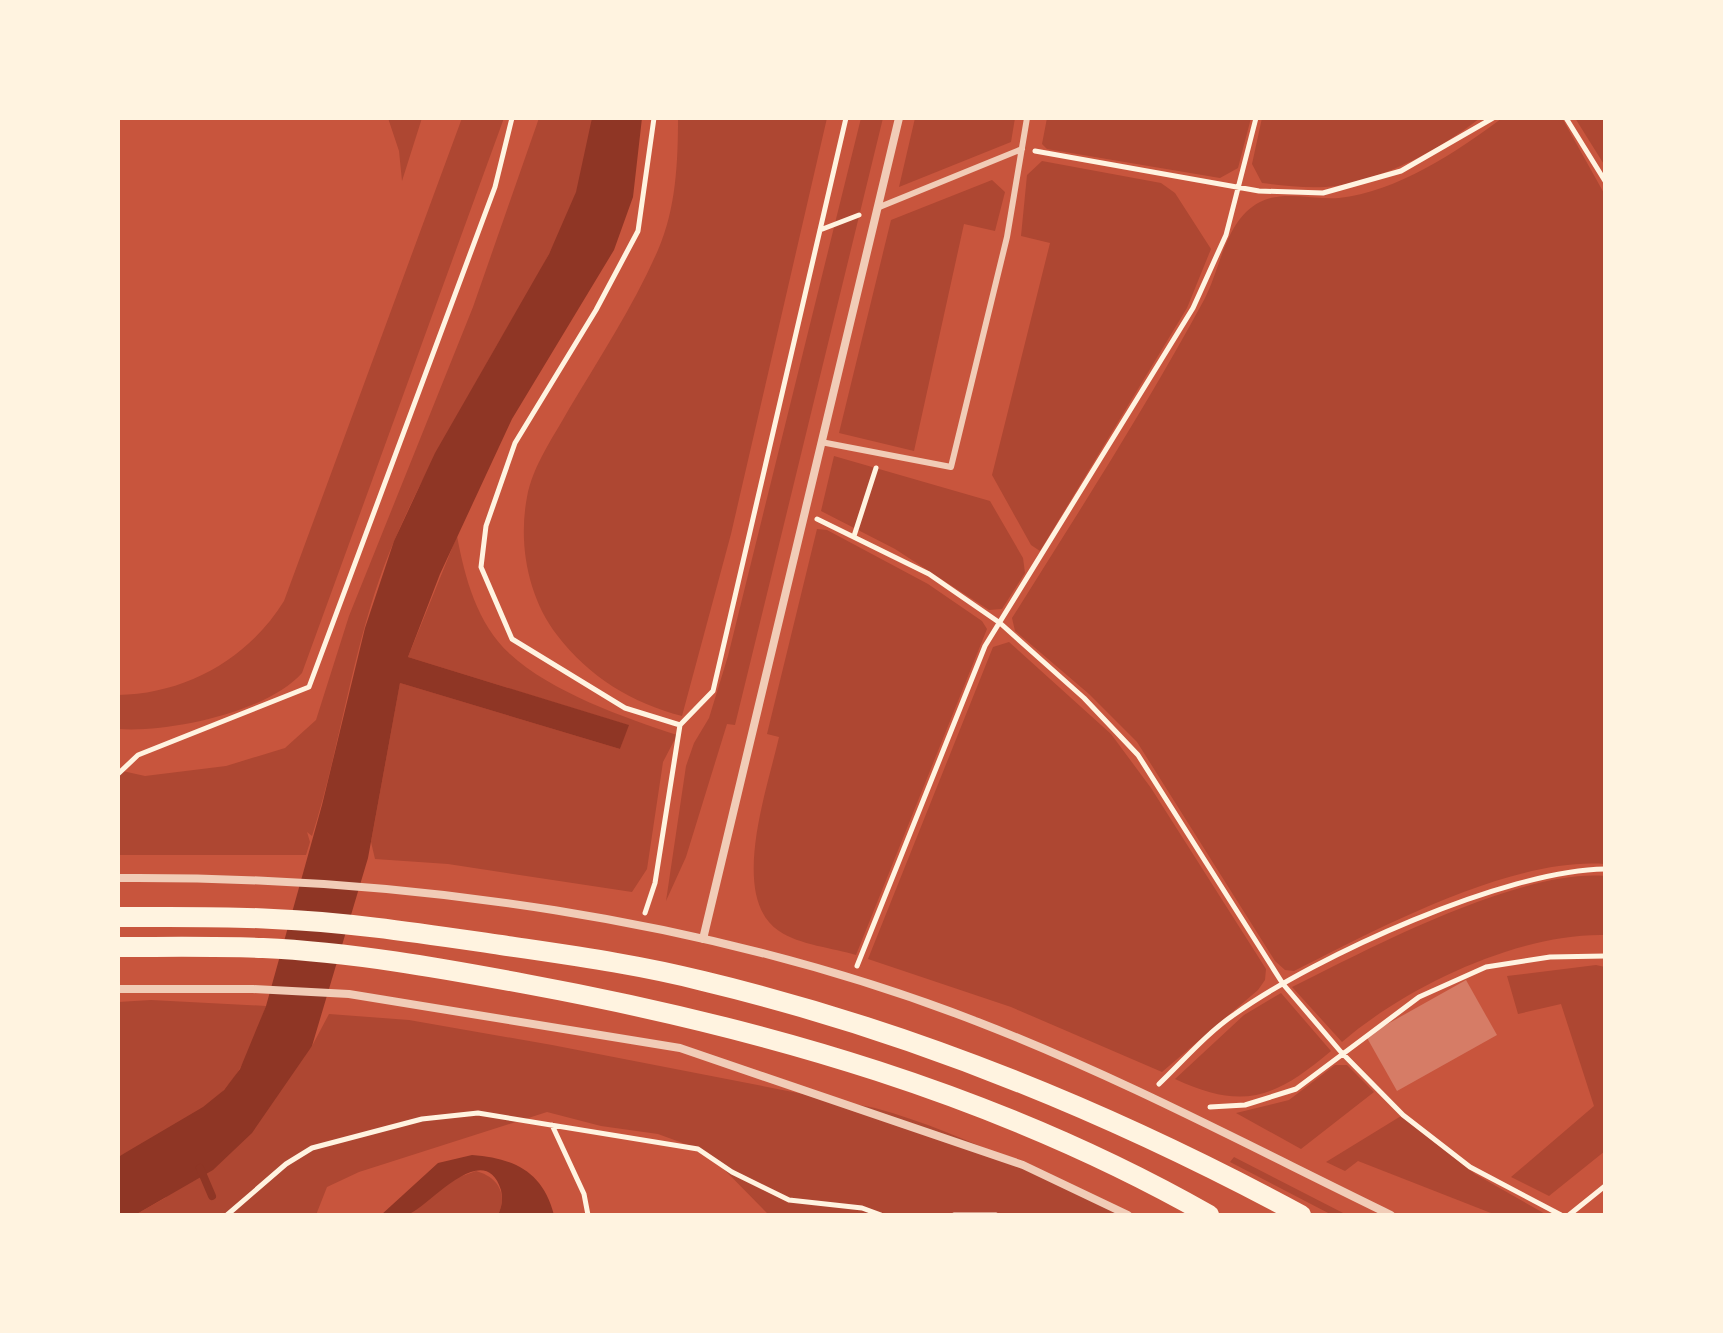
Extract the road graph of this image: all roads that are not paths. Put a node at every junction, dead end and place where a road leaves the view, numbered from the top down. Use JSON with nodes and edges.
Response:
{"nodes":[{"id":1,"x":899,"y":118,"type":"edge"},
{"id":2,"x":1027,"y":118,"type":"edge"},
{"id":3,"x":1022,"y":149,"type":"junction"},
{"id":4,"x":877,"y":208,"type":"junction"},
{"id":5,"x":821,"y":442,"type":"junction"},
{"id":6,"x":118,"y":878,"type":"edge"},
{"id":7,"x":118,"y":917,"type":"edge"},
{"id":8,"x":703,"y":939,"type":"junction"},
{"id":9,"x":118,"y":947,"type":"edge"},
{"id":10,"x":118,"y":989,"type":"edge"},
{"id":11,"x":1128,"y":1215,"type":"edge"},
{"id":12,"x":1209,"y":1215,"type":"edge"},
{"id":13,"x":1301,"y":1215,"type":"edge"},
{"id":14,"x":1391,"y":1215,"type":"edge"}],
"edges":[{"from":1,"to":4,"type":"street"},
{"from":2,"to":3,"type":"lane"},
{"from":3,"to":4,"type":"lane"},
{"from":3,"to":5,"type":"lane"},
{"from":4,"to":5,"type":"street"},
{"from":5,"to":8,"type":"street"},
{"from":6,"to":8,"type":"street"},
{"from":7,"to":13,"type":"main road"},
{"from":8,"to":14,"type":"street"},
{"from":9,"to":12,"type":"main road"},
{"from":10,"to":11,"type":"street"}]}
